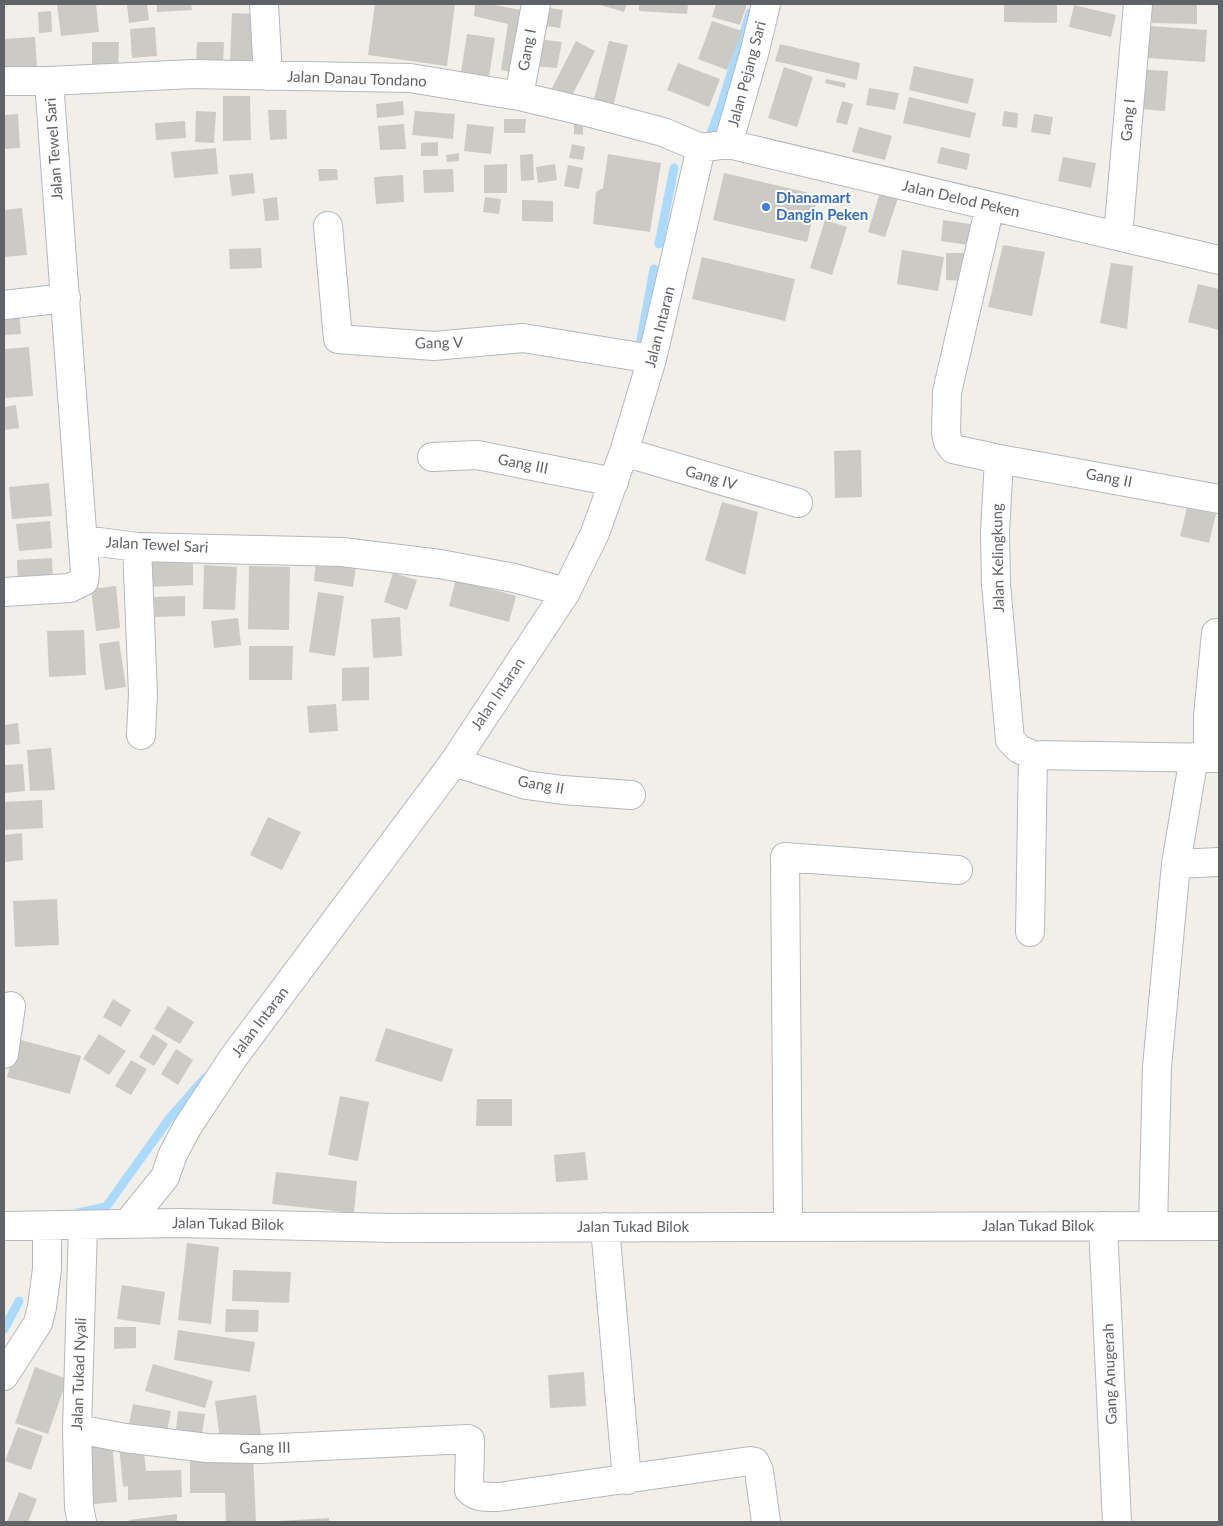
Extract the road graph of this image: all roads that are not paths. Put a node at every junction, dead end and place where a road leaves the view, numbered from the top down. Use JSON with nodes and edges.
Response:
{"nodes":[{"id":1,"x":264,"y":4,"type":"edge"},
{"id":2,"x":536,"y":4,"type":"edge"},
{"id":3,"x":766,"y":4,"type":"edge"},
{"id":4,"x":1138,"y":4,"type":"edge"},
{"id":5,"x":268,"y":76,"type":"junction"},
{"id":6,"x":4,"y":81,"type":"edge"},
{"id":7,"x":49,"y":81,"type":"junction"},
{"id":8,"x":519,"y":96,"type":"junction"},
{"id":9,"x":714,"y":146,"type":"junction"},
{"id":10,"x":990,"y":206,"type":"junction"},
{"id":11,"x":328,"y":226,"type":"dead end"},
{"id":12,"x":1118,"y":236,"type":"junction"},
{"id":13,"x":1219,"y":260,"type":"edge"},
{"id":14,"x":66,"y":298,"type":"junction"},
{"id":15,"x":4,"y":305,"type":"edge"},
{"id":16,"x":652,"y":359,"type":"junction"},
{"id":17,"x":624,"y":452,"type":"junction"},
{"id":18,"x":432,"y":457,"type":"dead end"},
{"id":19,"x":999,"y":459,"type":"junction"},
{"id":20,"x":614,"y":482,"type":"junction"},
{"id":21,"x":1219,"y":499,"type":"edge"},
{"id":22,"x":798,"y":503,"type":"dead end"},
{"id":23,"x":84,"y":540,"type":"junction"},
{"id":24,"x":137,"y":547,"type":"junction"},
{"id":25,"x":4,"y":592,"type":"edge"},
{"id":26,"x":566,"y":592,"type":"junction"},
{"id":27,"x":1216,"y":632,"type":"dead end"},
{"id":28,"x":141,"y":735,"type":"dead end"},
{"id":29,"x":1033,"y":755,"type":"junction"},
{"id":30,"x":1207,"y":758,"type":"edge"},
{"id":31,"x":454,"y":762,"type":"junction"},
{"id":32,"x":631,"y":795,"type":"dead end"},
{"id":33,"x":1219,"y":862,"type":"edge"},
{"id":34,"x":1176,"y":864,"type":"junction"},
{"id":35,"x":958,"y":870,"type":"dead end"},
{"id":36,"x":1030,"y":932,"type":"dead end"},
{"id":37,"x":10,"y":1006,"type":"dead end"},
{"id":38,"x":4,"y":1054,"type":"edge"},
{"id":39,"x":166,"y":1177,"type":"junction"},
{"id":40,"x":178,"y":1223,"type":"junction"},
{"id":41,"x":127,"y":1224,"type":"junction"},
{"id":42,"x":4,"y":1226,"type":"edge"},
{"id":43,"x":47,"y":1226,"type":"junction"},
{"id":44,"x":83,"y":1226,"type":"junction"},
{"id":45,"x":788,"y":1226,"type":"junction"},
{"id":46,"x":1103,"y":1226,"type":"junction"},
{"id":47,"x":1153,"y":1226,"type":"junction"},
{"id":48,"x":1219,"y":1226,"type":"edge"},
{"id":49,"x":605,"y":1227,"type":"junction"},
{"id":50,"x":82,"y":1267,"type":"junction"},
{"id":51,"x":47,"y":1269,"type":"junction"},
{"id":52,"x":4,"y":1376,"type":"edge"},
{"id":53,"x":77,"y":1429,"type":"junction"},
{"id":54,"x":627,"y":1480,"type":"junction"},
{"id":55,"x":82,"y":1522,"type":"edge"},
{"id":56,"x":766,"y":1522,"type":"edge"},
{"id":57,"x":1116,"y":1522,"type":"edge"}],
"edges":[{"from":1,"to":5,"type":"street"},
{"from":2,"to":8,"type":"street","name":"Gang I"},
{"from":3,"to":9,"type":"street","name":"Jalan Pejang Sari"},
{"from":4,"to":12,"type":"street","name":"Gang I"},
{"from":5,"to":7,"type":"street","name":"Jalan Danau Tondano"},
{"from":5,"to":8,"type":"street","name":"Jalan Danau Tondano"},
{"from":6,"to":7,"type":"street","name":"Jalan Danau Tondano"},
{"from":7,"to":14,"type":"street","name":"Jalan Tewel Sari"},
{"from":8,"to":9,"type":"street","name":"Jalan Danau Tondano"},
{"from":9,"to":10,"type":"street","name":"Jalan Delod Peken"},
{"from":9,"to":16,"type":"street","name":"Jalan Intaran"},
{"from":10,"to":12,"type":"street","name":"Jalan Delod Peken"},
{"from":10,"to":19,"type":"street"},
{"from":11,"to":16,"type":"street","name":"Gang V"},
{"from":12,"to":13,"type":"street","name":"Jalan Delod Peken"},
{"from":14,"to":15,"type":"street"},
{"from":14,"to":23,"type":"street","name":"Jalan Tewel Sari"},
{"from":16,"to":17,"type":"street","name":"Jalan Intaran"},
{"from":17,"to":20,"type":"street","name":"Jalan Intaran"},
{"from":17,"to":22,"type":"street","name":"Gang IV"},
{"from":18,"to":20,"type":"street","name":"Gang III"},
{"from":19,"to":21,"type":"street","name":"Gang II"},
{"from":19,"to":29,"type":"street","name":"Jalan Kelingkung"},
{"from":20,"to":26,"type":"street","name":"Jalan Intaran"},
{"from":23,"to":24,"type":"street","name":"Jalan Tewel Sari"},
{"from":23,"to":25,"type":"street"},
{"from":24,"to":26,"type":"street","name":"Jalan Tewel Sari"},
{"from":24,"to":28,"type":"street"},
{"from":26,"to":31,"type":"street","name":"Jalan Intaran"},
{"from":27,"to":30,"type":"street"},
{"from":29,"to":30,"type":"street"},
{"from":29,"to":36,"type":"street"},
{"from":30,"to":34,"type":"street"},
{"from":31,"to":32,"type":"street","name":"Gang II"},
{"from":31,"to":39,"type":"street","name":"Jalan Intaran"},
{"from":33,"to":34,"type":"street"},
{"from":34,"to":47,"type":"street"},
{"from":35,"to":45,"type":"street"},
{"from":37,"to":38,"type":"street"},
{"from":39,"to":40,"type":"street"},
{"from":39,"to":41,"type":"street","name":"Jalan Intaran"},
{"from":40,"to":41,"type":"street","name":"Jalan Tukad Bilok"},
{"from":40,"to":49,"type":"street","name":"Jalan Tukad Bilok"},
{"from":41,"to":44,"type":"street","name":"Jalan Tukad Bilok"},
{"from":42,"to":43,"type":"street","name":"Jalan Tukad Bilok"},
{"from":43,"to":44,"type":"street","name":"Jalan Tukad Bilok"},
{"from":43,"to":51,"type":"street"},
{"from":44,"to":50,"type":"street","name":"Jalan Tukad Nyali"},
{"from":45,"to":46,"type":"street","name":"Jalan Tukad Bilok"},
{"from":45,"to":49,"type":"street","name":"Jalan Tukad Bilok"},
{"from":46,"to":47,"type":"street","name":"Jalan Tukad Bilok"},
{"from":46,"to":57,"type":"street","name":"Gang Anugerah"},
{"from":47,"to":48,"type":"street","name":"Jalan Tukad Bilok"},
{"from":49,"to":54,"type":"street"},
{"from":50,"to":51,"type":"street"},
{"from":50,"to":53,"type":"street","name":"Jalan Tukad Nyali"},
{"from":51,"to":52,"type":"street"},
{"from":53,"to":54,"type":"street","name":"Gang III"},
{"from":53,"to":55,"type":"street","name":"Jalan Tukad Nyali"},
{"from":54,"to":56,"type":"street"}]}
